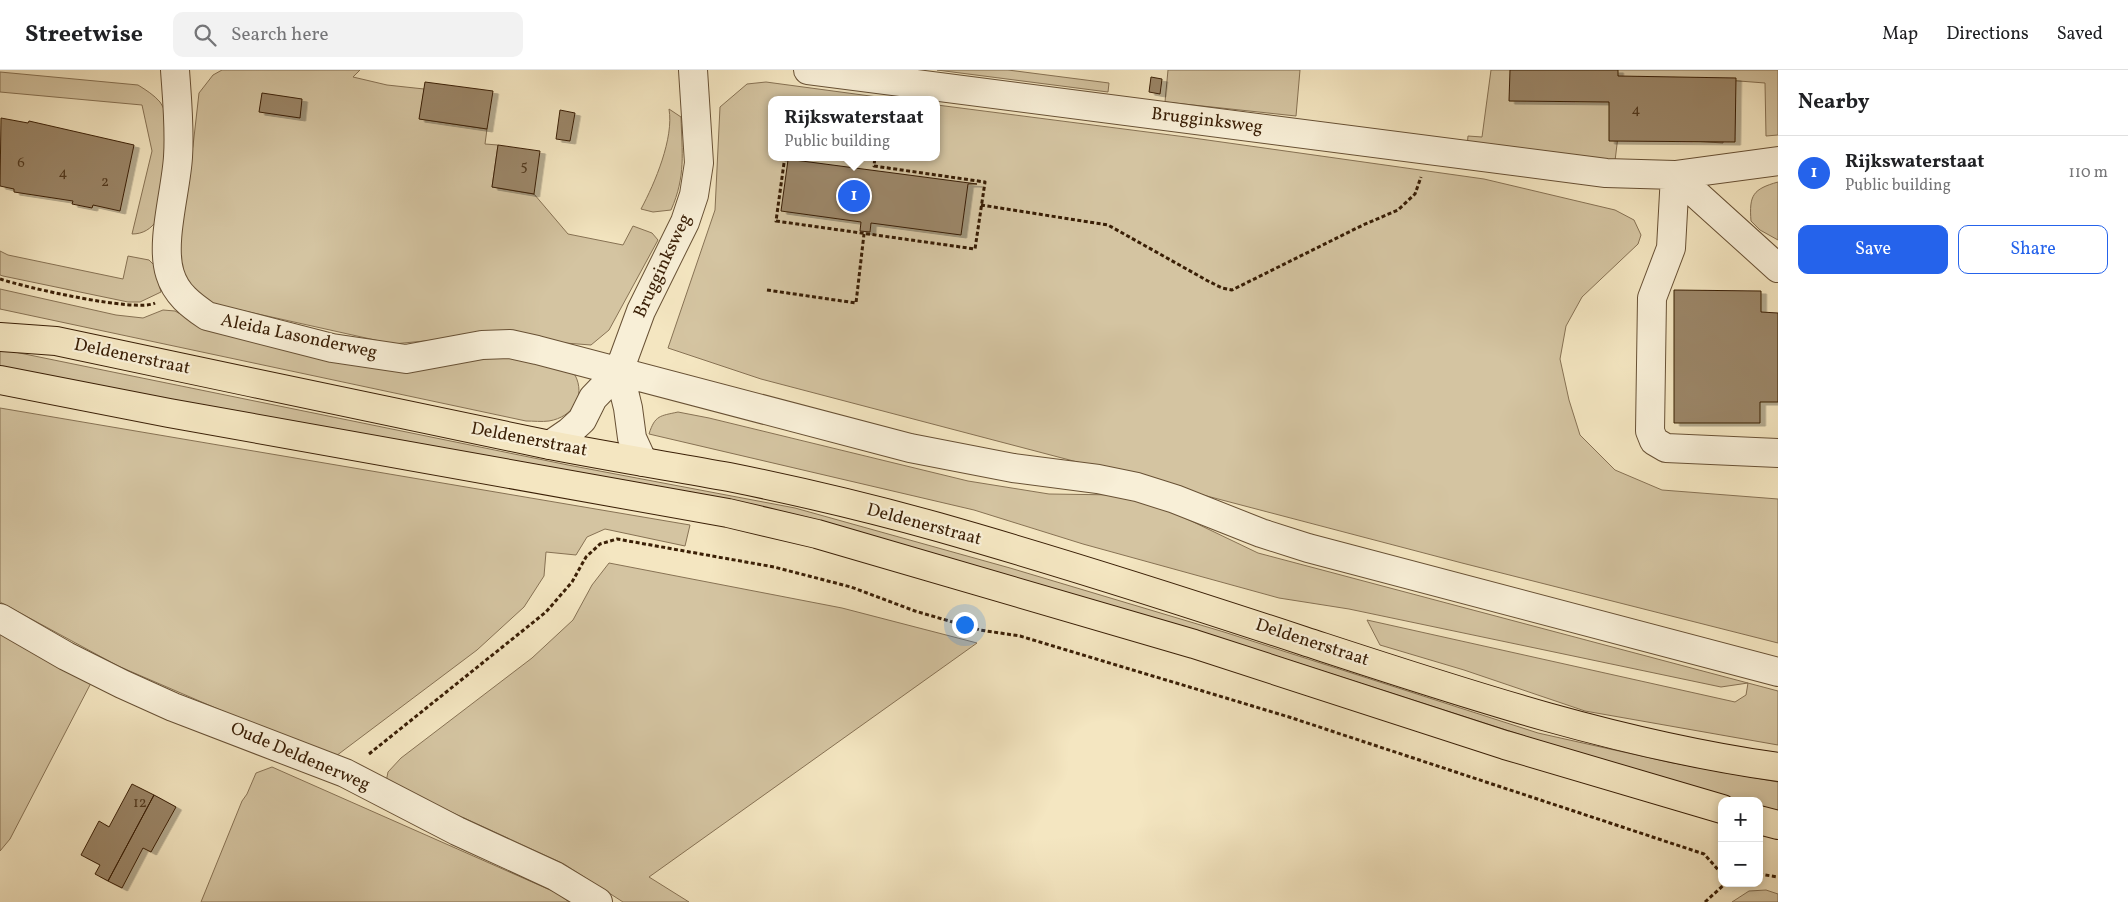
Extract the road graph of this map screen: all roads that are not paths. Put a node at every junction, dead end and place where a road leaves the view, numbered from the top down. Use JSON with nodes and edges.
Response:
{"nodes":[{"id":1,"x":175,"y":70,"type":"edge"},
{"id":2,"x":694,"y":70,"type":"edge"},
{"id":3,"x":808,"y":70,"type":"edge"},
{"id":4,"x":1778,"y":162,"type":"edge"},
{"id":5,"x":1675,"y":175,"type":"junction"},
{"id":6,"x":1778,"y":268,"type":"edge"},
{"id":7,"x":0,"y":322,"type":"edge"},
{"id":8,"x":0,"y":337,"type":"edge"},
{"id":9,"x":56,"y":341,"type":"junction"},
{"id":10,"x":619,"y":371,"type":"junction"},
{"id":11,"x":0,"y":380,"type":"edge"},
{"id":12,"x":0,"y":397,"type":"edge"},
{"id":13,"x":169,"y":413,"type":"junction"},
{"id":14,"x":550,"y":445,"type":"junction"},
{"id":15,"x":1778,"y":454,"type":"edge"},
{"id":16,"x":643,"y":462,"type":"junction"},
{"id":17,"x":0,"y":618,"type":"edge"},
{"id":18,"x":1778,"y":672,"type":"edge"},
{"id":19,"x":1778,"y":767,"type":"edge"},
{"id":20,"x":1718,"y":808,"type":"edge"},
{"id":21,"x":1763,"y":821,"type":"edge"},
{"id":22,"x":1778,"y":825,"type":"edge"},
{"id":23,"x":598,"y":902,"type":"edge"}],
"edges":[{"from":1,"to":10,"type":"street","name":"Aleida Lasonderweg"},
{"from":2,"to":10,"type":"street","name":"Brugginksweg"},
{"from":3,"to":5,"type":"street","name":"Brugginksweg"},
{"from":4,"to":5,"type":"street","name":"Brugginksweg"},
{"from":5,"to":6,"type":"street"},
{"from":5,"to":15,"type":"street"},
{"from":7,"to":9,"type":"main road","name":"Deldenerstraat"},
{"from":8,"to":9,"type":"main road","name":"Deldenerstraat"},
{"from":9,"to":14,"type":"main road","name":"Deldenerstraat"},
{"from":10,"to":14,"type":"street","name":"Brugginksweg"},
{"from":10,"to":16,"type":"street"},
{"from":10,"to":18,"type":"street"},
{"from":11,"to":13,"type":"main road","name":"Deldenerstraat"},
{"from":12,"to":13,"type":"main road","name":"Deldenerstraat"},
{"from":13,"to":20,"type":"main road","name":"Deldenerstraat"},
{"from":14,"to":16,"type":"main road","name":"Deldenerstraat"},
{"from":16,"to":19,"type":"main road","name":"Deldenerstraat"},
{"from":17,"to":23,"type":"street","name":"Oude Deldenerweg"},
{"from":21,"to":22,"type":"main road"}]}
